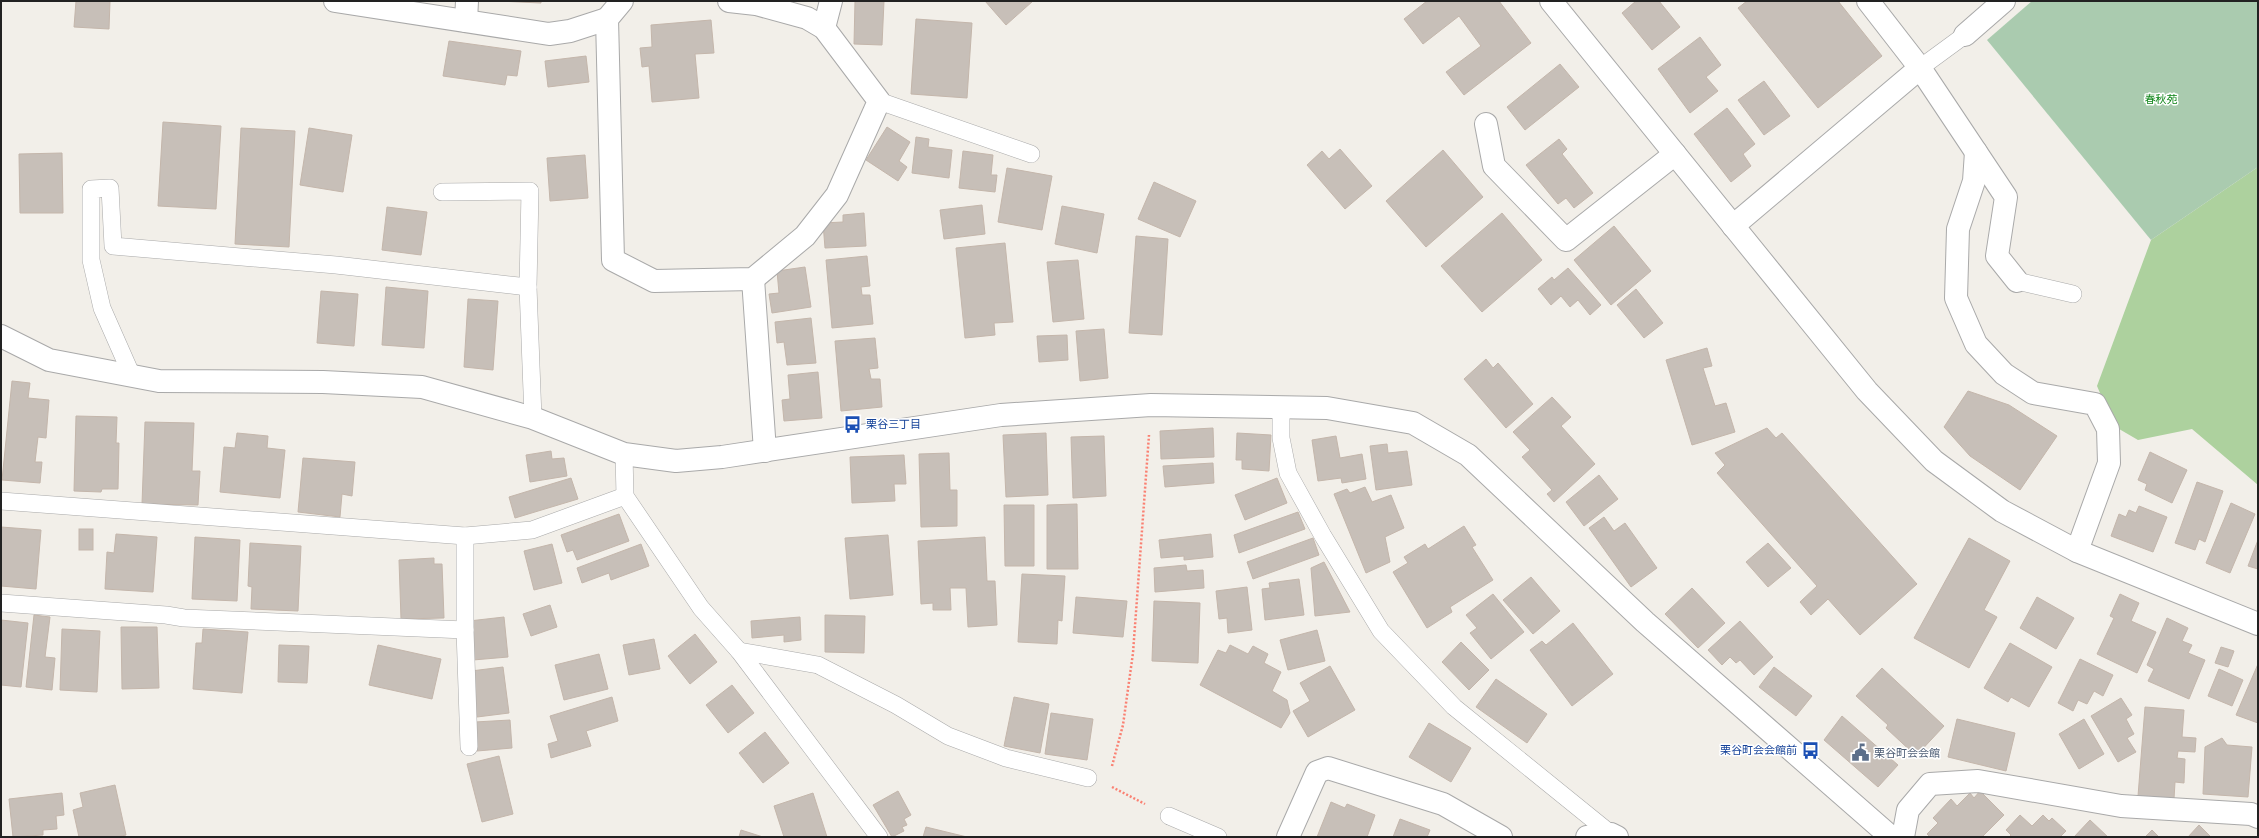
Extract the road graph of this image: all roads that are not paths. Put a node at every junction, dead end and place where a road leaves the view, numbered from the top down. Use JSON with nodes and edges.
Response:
{"nodes":[{"id":1,"x":335,"y":1,"type":"edge"},
{"id":2,"x":622,"y":1,"type":"edge"},
{"id":3,"x":729,"y":1,"type":"edge"},
{"id":4,"x":831,"y":1,"type":"edge"},
{"id":5,"x":1551,"y":1,"type":"edge"},
{"id":6,"x":1868,"y":1,"type":"edge"},
{"id":7,"x":2004,"y":1,"type":"edge"},
{"id":8,"x":467,"y":11,"type":"edge"},
{"id":9,"x":607,"y":19,"type":"junction"},
{"id":10,"x":824,"y":28,"type":"junction"},
{"id":11,"x":1965,"y":35,"type":"joint"},
{"id":12,"x":1920,"y":68,"type":"junction"},
{"id":13,"x":879,"y":101,"type":"junction"},
{"id":14,"x":1486,"y":124,"type":"dead end"},
{"id":15,"x":1976,"y":152,"type":"junction"},
{"id":16,"x":1032,"y":154,"type":"dead end"},
{"id":17,"x":1675,"y":154,"type":"junction"},
{"id":18,"x":442,"y":192,"type":"dead end"},
{"id":19,"x":1733,"y":226,"type":"junction"},
{"id":20,"x":753,"y":279,"type":"junction"},
{"id":21,"x":2017,"y":281,"type":"joint"},
{"id":22,"x":528,"y":287,"type":"junction"},
{"id":23,"x":2073,"y":294,"type":"dead end"},
{"id":24,"x":1,"y":336,"type":"edge"},
{"id":25,"x":132,"y":376,"type":"junction"},
{"id":26,"x":1281,"y":407,"type":"junction"},
{"id":27,"x":533,"y":418,"type":"junction"},
{"id":28,"x":765,"y":451,"type":"junction"},
{"id":29,"x":624,"y":454,"type":"junction"},
{"id":30,"x":625,"y":496,"type":"junction"},
{"id":31,"x":1,"y":501,"type":"edge"},
{"id":32,"x":464,"y":536,"type":"junction"},
{"id":33,"x":2077,"y":551,"type":"junction"},
{"id":34,"x":1,"y":603,"type":"edge"},
{"id":35,"x":2258,"y":624,"type":"edge"},
{"id":36,"x":465,"y":630,"type":"junction"},
{"id":37,"x":739,"y":651,"type":"junction"},
{"id":38,"x":469,"y":747,"type":"dead end"},
{"id":39,"x":1088,"y":778,"type":"dead end"},
{"id":40,"x":1169,"y":816,"type":"road end"},
{"id":41,"x":2258,"y":817,"type":"edge"},
{"id":42,"x":1614,"y":835,"type":"edge"},
{"id":43,"x":879,"y":837,"type":"edge"},
{"id":44,"x":1218,"y":837,"type":"edge"},
{"id":45,"x":1288,"y":837,"type":"edge"},
{"id":46,"x":1501,"y":837,"type":"edge"},
{"id":47,"x":1587,"y":837,"type":"edge"},
{"id":48,"x":1891,"y":837,"type":"edge"},
{"id":49,"x":1902,"y":837,"type":"edge"}],
"edges":[{"from":1,"to":8,"type":"street"},
{"from":2,"to":9,"type":"street"},
{"from":3,"to":10,"type":"street"},
{"from":4,"to":10,"type":"street"},
{"from":5,"to":17,"type":"street"},
{"from":6,"to":12,"type":"street"},
{"from":7,"to":11,"type":"street"},
{"from":8,"to":9,"type":"street"},
{"from":9,"to":20,"type":"street"},
{"from":10,"to":13,"type":"street"},
{"from":11,"to":12,"type":"lane"},
{"from":12,"to":15,"type":"street"},
{"from":12,"to":19,"type":"street"},
{"from":13,"to":16,"type":"lane"},
{"from":13,"to":20,"type":"street"},
{"from":14,"to":17,"type":"street"},
{"from":15,"to":21,"type":"street"},
{"from":15,"to":33,"type":"street"},
{"from":17,"to":19,"type":"street"},
{"from":18,"to":22,"type":"lane"},
{"from":19,"to":33,"type":"street"},
{"from":20,"to":28,"type":"street"},
{"from":21,"to":23,"type":"lane"},
{"from":22,"to":25,"type":"lane"},
{"from":22,"to":27,"type":"lane"},
{"from":24,"to":25,"type":"street"},
{"from":25,"to":27,"type":"street"},
{"from":26,"to":28,"type":"street"},
{"from":26,"to":42,"type":"lane"},
{"from":26,"to":48,"type":"street"},
{"from":27,"to":29,"type":"street"},
{"from":28,"to":29,"type":"street"},
{"from":29,"to":30,"type":"lane"},
{"from":30,"to":32,"type":"lane"},
{"from":30,"to":37,"type":"lane"},
{"from":31,"to":32,"type":"lane"},
{"from":32,"to":36,"type":"lane"},
{"from":33,"to":35,"type":"street"},
{"from":34,"to":36,"type":"lane"},
{"from":36,"to":38,"type":"lane"},
{"from":37,"to":39,"type":"lane"},
{"from":37,"to":43,"type":"lane"},
{"from":40,"to":44,"type":"lane"},
{"from":41,"to":49,"type":"street"},
{"from":42,"to":47,"type":"street"},
{"from":45,"to":46,"type":"street"}]}
